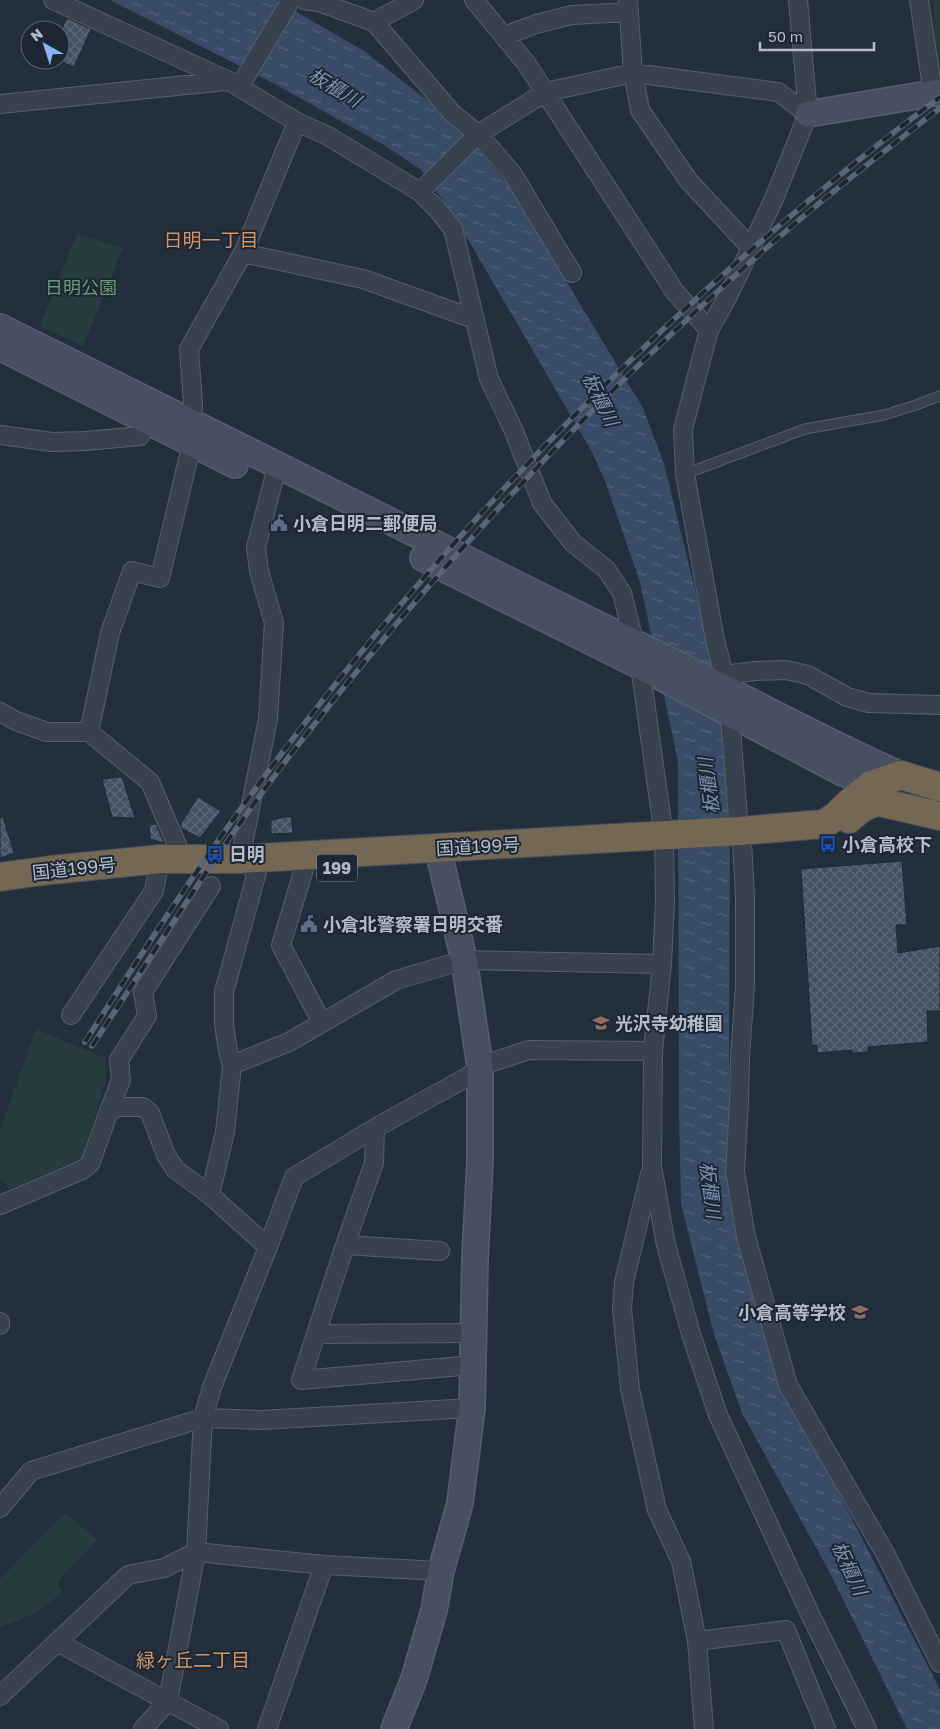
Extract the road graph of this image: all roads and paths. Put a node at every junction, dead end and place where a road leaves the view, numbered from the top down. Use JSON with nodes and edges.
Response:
{"nodes":[{"id":1,"x":53,"y":0,"type":"edge"},
{"id":2,"x":414,"y":0,"type":"edge"},
{"id":3,"x":474,"y":0,"type":"edge"},
{"id":4,"x":798,"y":0,"type":"edge"},
{"id":5,"x":919,"y":0,"type":"edge"},
{"id":6,"x":294,"y":2,"type":"edge"},
{"id":7,"x":628,"y":6,"type":"edge"},
{"id":8,"x":374,"y":22,"type":"junction"},
{"id":9,"x":504,"y":36,"type":"junction"},
{"id":10,"x":633,"y":73,"type":"junction"},
{"id":11,"x":238,"y":80,"type":"junction"},
{"id":12,"x":546,"y":92,"type":"junction"},
{"id":13,"x":936,"y":93,"type":"edge"},
{"id":14,"x":0,"y":104,"type":"edge"},
{"id":15,"x":808,"y":114,"type":"junction"},
{"id":16,"x":297,"y":122,"type":"junction"},
{"id":17,"x":477,"y":136,"type":"junction"},
{"id":18,"x":426,"y":188,"type":"junction"},
{"id":19,"x":751,"y":248,"type":"junction"},
{"id":20,"x":243,"y":253,"type":"junction"},
{"id":21,"x":572,"y":273,"type":"dead end"},
{"id":22,"x":474,"y":319,"type":"junction"},
{"id":23,"x":0,"y":327,"type":"edge"},
{"id":24,"x":709,"y":330,"type":"junction"},
{"id":25,"x":0,"y":347,"type":"edge"},
{"id":26,"x":940,"y":396,"type":"edge"},
{"id":27,"x":146,"y":421,"type":"junction"},
{"id":28,"x":191,"y":434,"type":"junction"},
{"id":29,"x":0,"y":435,"type":"edge"},
{"id":30,"x":685,"y":474,"type":"junction"},
{"id":31,"x":274,"y":475,"type":"junction"},
{"id":32,"x":644,"y":658,"type":"junction"},
{"id":33,"x":725,"y":695,"type":"junction"},
{"id":34,"x":940,"y":706,"type":"edge"},
{"id":35,"x":0,"y":712,"type":"edge"},
{"id":36,"x":89,"y":732,"type":"junction"},
{"id":37,"x":848,"y":763,"type":"junction"},
{"id":38,"x":901,"y":775,"type":"junction"},
{"id":39,"x":940,"y":787,"type":"edge"},
{"id":40,"x":859,"y":799,"type":"junction"},
{"id":41,"x":940,"y":803,"type":"edge"},
{"id":42,"x":940,"y":816,"type":"edge"},
{"id":43,"x":737,"y":837,"type":"junction"},
{"id":44,"x":668,"y":841,"type":"junction"},
{"id":45,"x":441,"y":862,"type":"junction"},
{"id":46,"x":166,"y":865,"type":"junction"},
{"id":47,"x":249,"y":865,"type":"junction"},
{"id":48,"x":304,"y":870,"type":"junction"},
{"id":49,"x":0,"y":877,"type":"edge"},
{"id":50,"x":211,"y":886,"type":"dead end"},
{"id":51,"x":0,"y":889,"type":"edge"},
{"id":52,"x":464,"y":960,"type":"junction"},
{"id":53,"x":662,"y":964,"type":"junction"},
{"id":54,"x":71,"y":1015,"type":"dead end"},
{"id":55,"x":322,"y":1023,"type":"junction"},
{"id":56,"x":653,"y":1050,"type":"junction"},
{"id":57,"x":232,"y":1065,"type":"junction"},
{"id":58,"x":480,"y":1066,"type":"junction"},
{"id":59,"x":109,"y":1111,"type":"junction"},
{"id":60,"x":375,"y":1128,"type":"junction"},
{"id":61,"x":652,"y":1166,"type":"junction"},
{"id":62,"x":210,"y":1194,"type":"junction"},
{"id":63,"x":0,"y":1205,"type":"edge"},
{"id":64,"x":345,"y":1245,"type":"junction"},
{"id":65,"x":268,"y":1247,"type":"junction"},
{"id":66,"x":440,"y":1251,"type":"dead end"},
{"id":67,"x":474,"y":1333,"type":"junction"},
{"id":68,"x":316,"y":1334,"type":"junction"},
{"id":69,"x":473,"y":1366,"type":"junction"},
{"id":70,"x":472,"y":1408,"type":"junction"},
{"id":71,"x":203,"y":1418,"type":"junction"},
{"id":72,"x":0,"y":1508,"type":"edge"},
{"id":73,"x":196,"y":1552,"type":"junction"},
{"id":74,"x":324,"y":1565,"type":"junction"},
{"id":75,"x":441,"y":1571,"type":"junction"},
{"id":76,"x":697,"y":1641,"type":"junction"},
{"id":77,"x":57,"y":1642,"type":"junction"},
{"id":78,"x":940,"y":1663,"type":"edge"},
{"id":79,"x":0,"y":1696,"type":"edge"},
{"id":80,"x":168,"y":1701,"type":"junction"},
{"id":81,"x":143,"y":1729,"type":"edge"},
{"id":82,"x":219,"y":1729,"type":"edge"},
{"id":83,"x":267,"y":1729,"type":"edge"},
{"id":84,"x":394,"y":1729,"type":"edge"},
{"id":85,"x":704,"y":1729,"type":"edge"},
{"id":86,"x":826,"y":1729,"type":"edge"},
{"id":87,"x":867,"y":1729,"type":"edge"}],
"edges":[{"from":1,"to":11,"type":"street"},
{"from":2,"to":8,"type":"street"},
{"from":3,"to":9,"type":"street"},
{"from":4,"to":15,"type":"street"},
{"from":5,"to":13,"type":"street"},
{"from":6,"to":8,"type":"street"},
{"from":6,"to":11,"type":"street"},
{"from":7,"to":9,"type":"street"},
{"from":7,"to":10,"type":"street"},
{"from":8,"to":17,"type":"street"},
{"from":9,"to":12,"type":"street"},
{"from":10,"to":12,"type":"street"},
{"from":10,"to":15,"type":"street"},
{"from":10,"to":19,"type":"street"},
{"from":11,"to":14,"type":"street"},
{"from":11,"to":16,"type":"street"},
{"from":12,"to":17,"type":"street"},
{"from":12,"to":24,"type":"street"},
{"from":13,"to":15,"type":"street"},
{"from":15,"to":19,"type":"street"},
{"from":16,"to":18,"type":"street"},
{"from":16,"to":20,"type":"street"},
{"from":17,"to":18,"type":"street"},
{"from":17,"to":21,"type":"street"},
{"from":18,"to":22,"type":"street"},
{"from":19,"to":24,"type":"street"},
{"from":20,"to":22,"type":"street"},
{"from":20,"to":28,"type":"street"},
{"from":22,"to":32,"type":"street"},
{"from":23,"to":28,"type":"street"},
{"from":24,"to":30,"type":"street"},
{"from":25,"to":27,"type":"street"},
{"from":26,"to":30,"type":"lane"},
{"from":27,"to":28,"type":"street"},
{"from":27,"to":29,"type":"street"},
{"from":28,"to":31,"type":"street"},
{"from":28,"to":36,"type":"street"},
{"from":30,"to":33,"type":"street"},
{"from":31,"to":32,"type":"street"},
{"from":31,"to":47,"type":"street"},
{"from":32,"to":33,"type":"street"},
{"from":32,"to":44,"type":"street"},
{"from":33,"to":34,"type":"street"},
{"from":33,"to":37,"type":"street"},
{"from":33,"to":43,"type":"street"},
{"from":35,"to":36,"type":"street"},
{"from":36,"to":46,"type":"street"},
{"from":37,"to":38,"type":"street"},
{"from":37,"to":40,"type":"street"},
{"from":38,"to":39,"type":"highway"},
{"from":38,"to":40,"type":"highway","name":"国道199号","number":"199"},
{"from":40,"to":41,"type":"highway"},
{"from":40,"to":42,"type":"highway","name":"国道199号","number":"199"},
{"from":40,"to":43,"type":"highway","name":"国道199号","number":"199"},
{"from":43,"to":44,"type":"highway","name":"国道199号","number":"199"},
{"from":43,"to":78,"type":"street"},
{"from":44,"to":45,"type":"highway","name":"国道199号","number":"199"},
{"from":44,"to":47,"type":"highway","name":"国道199号","number":"199"},
{"from":44,"to":53,"type":"street"},
{"from":45,"to":48,"type":"highway","name":"国道199号","number":"199"},
{"from":45,"to":52,"type":"street"},
{"from":46,"to":47,"type":"highway","name":"国道199号","number":"199"},
{"from":46,"to":49,"type":"highway","name":"国道199号","number":"199"},
{"from":46,"to":51,"type":"highway","name":"国道199号","number":"199"},
{"from":46,"to":54,"type":"street"},
{"from":47,"to":48,"type":"highway","name":"国道199号","number":"199"},
{"from":47,"to":57,"type":"street"},
{"from":48,"to":55,"type":"street"},
{"from":50,"to":59,"type":"street"},
{"from":52,"to":53,"type":"street"},
{"from":52,"to":55,"type":"street"},
{"from":52,"to":58,"type":"street"},
{"from":53,"to":56,"type":"street"},
{"from":55,"to":57,"type":"street"},
{"from":56,"to":58,"type":"street"},
{"from":56,"to":61,"type":"street"},
{"from":57,"to":62,"type":"street"},
{"from":58,"to":60,"type":"street"},
{"from":58,"to":67,"type":"street"},
{"from":59,"to":62,"type":"street"},
{"from":59,"to":63,"type":"street"},
{"from":60,"to":64,"type":"street"},
{"from":60,"to":65,"type":"street"},
{"from":61,"to":76,"type":"street"},
{"from":61,"to":87,"type":"street"},
{"from":62,"to":65,"type":"street"},
{"from":64,"to":66,"type":"street"},
{"from":64,"to":68,"type":"street"},
{"from":65,"to":71,"type":"street"},
{"from":67,"to":68,"type":"street"},
{"from":67,"to":69,"type":"street"},
{"from":68,"to":69,"type":"street"},
{"from":69,"to":70,"type":"street"},
{"from":70,"to":71,"type":"street"},
{"from":70,"to":75,"type":"street"},
{"from":71,"to":72,"type":"street"},
{"from":71,"to":73,"type":"street"},
{"from":73,"to":74,"type":"street"},
{"from":73,"to":77,"type":"street"},
{"from":73,"to":80,"type":"street"},
{"from":74,"to":75,"type":"street"},
{"from":74,"to":83,"type":"street"},
{"from":75,"to":84,"type":"street"},
{"from":76,"to":85,"type":"street"},
{"from":76,"to":86,"type":"street"},
{"from":77,"to":79,"type":"street"},
{"from":77,"to":80,"type":"street"},
{"from":80,"to":81,"type":"street"},
{"from":80,"to":82,"type":"street"}]}
